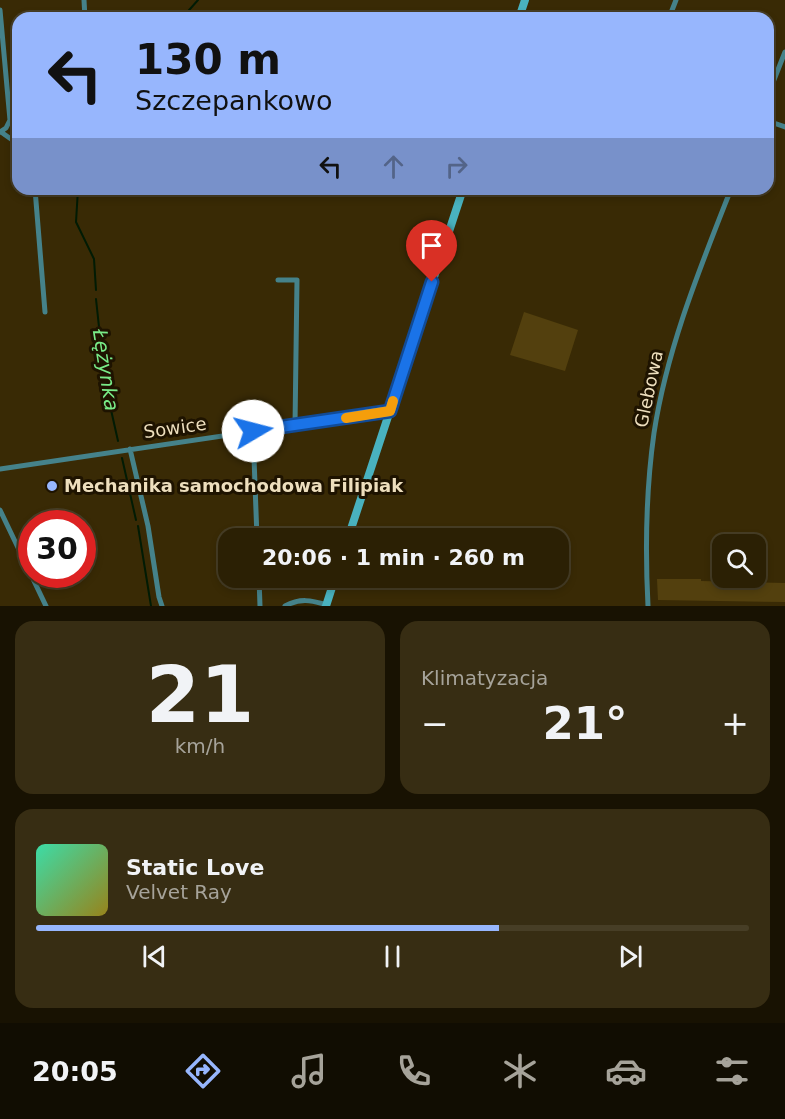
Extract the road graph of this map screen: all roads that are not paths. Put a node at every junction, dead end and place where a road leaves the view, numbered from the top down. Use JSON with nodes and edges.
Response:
{"nodes":[{"id":1,"x":0,"y":10,"type":"edge"},
{"id":2,"x":785,"y":52,"type":"edge"},
{"id":3,"x":774,"y":79,"type":"edge"},
{"id":4,"x":1,"y":132,"type":"edge"},
{"id":5,"x":35,"y":195,"type":"edge"},
{"id":6,"x":461,"y":195,"type":"edge"},
{"id":7,"x":729,"y":195,"type":"edge"},
{"id":8,"x":278,"y":280,"type":"dead end"},
{"id":9,"x":45,"y":312,"type":"dead end"},
{"id":10,"x":390,"y":411,"type":"junction"},
{"id":11,"x":295,"y":425,"type":"junction"},
{"id":12,"x":253,"y":431,"type":"junction"},
{"id":13,"x":130,"y":449,"type":"junction"},
{"id":14,"x":0,"y":469,"type":"edge"},
{"id":15,"x":0,"y":510,"type":"edge"},
{"id":16,"x":257,"y":528,"type":"edge"},
{"id":17,"x":351,"y":528,"type":"edge"},
{"id":18,"x":259,"y":588,"type":"edge"},
{"id":19,"x":332,"y":588,"type":"edge"},
{"id":20,"x":326,"y":605,"type":"edge"},
{"id":21,"x":46,"y":606,"type":"edge"},
{"id":22,"x":162,"y":606,"type":"edge"},
{"id":23,"x":260,"y":606,"type":"edge"},
{"id":24,"x":285,"y":606,"type":"edge"},
{"id":25,"x":648,"y":606,"type":"edge"}],
"edges":[{"from":1,"to":4,"type":"street"},
{"from":2,"to":3,"type":"street"},
{"from":5,"to":9,"type":"street"},
{"from":6,"to":10,"type":"street"},
{"from":7,"to":25,"type":"street","name":"Glebowa"},
{"from":8,"to":11,"type":"street"},
{"from":10,"to":11,"type":"street","name":"Sowice"},
{"from":10,"to":17,"type":"street"},
{"from":11,"to":12,"type":"street","name":"Sowice"},
{"from":12,"to":13,"type":"street","name":"Sowice"},
{"from":12,"to":16,"type":"street"},
{"from":13,"to":14,"type":"street","name":"Sowice"},
{"from":13,"to":22,"type":"street"},
{"from":15,"to":21,"type":"street"},
{"from":18,"to":23,"type":"street"},
{"from":19,"to":20,"type":"street"},
{"from":20,"to":24,"type":"street"}]}
